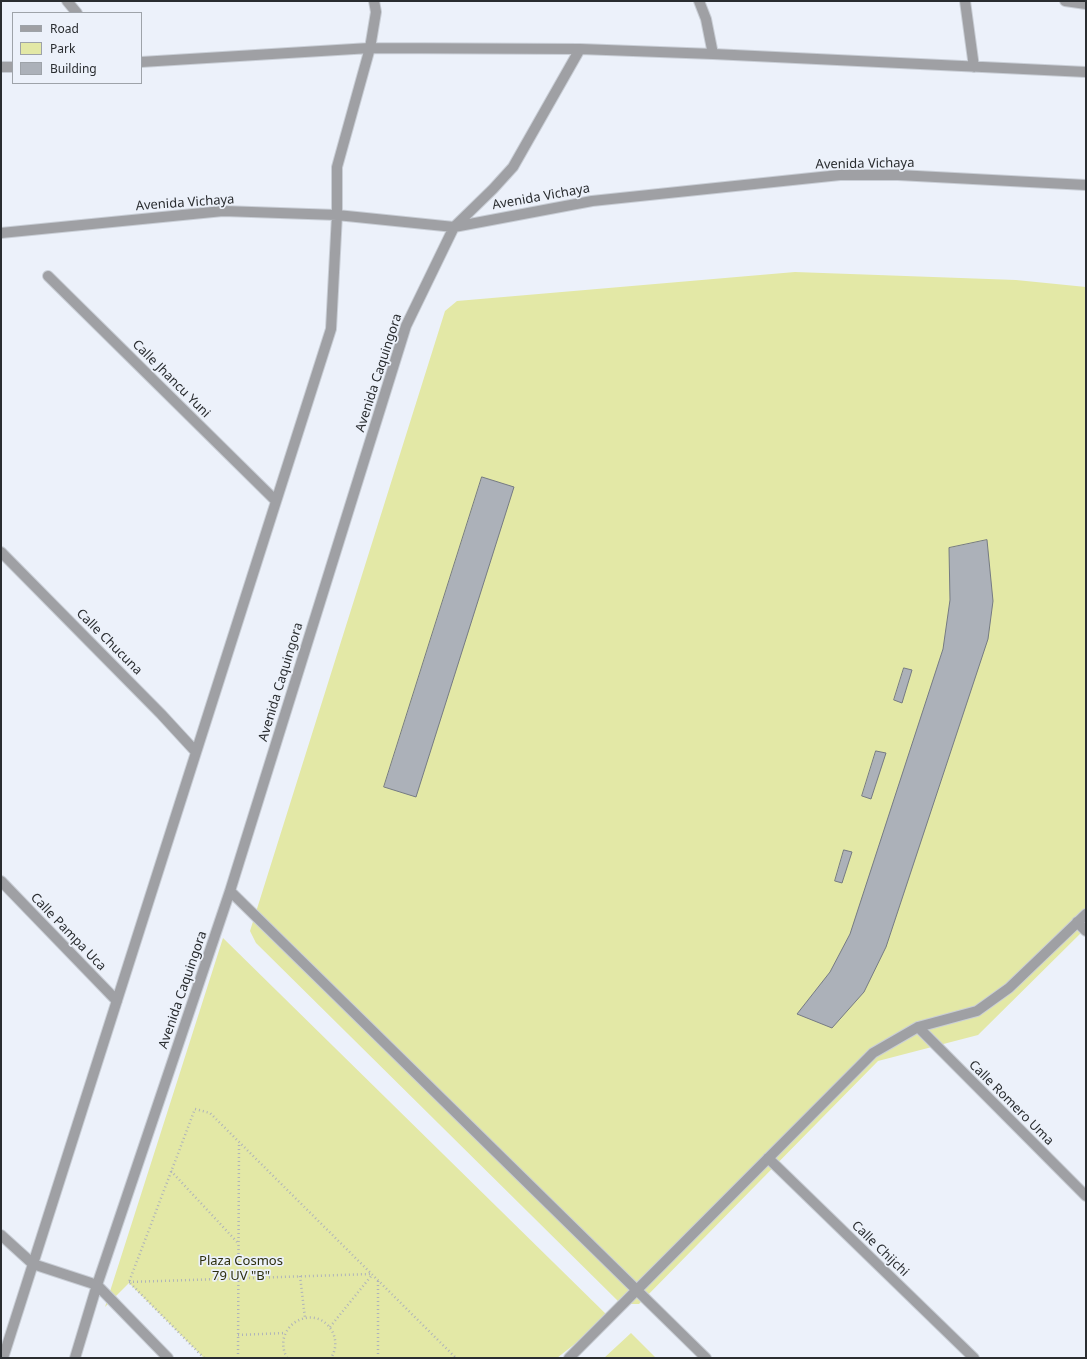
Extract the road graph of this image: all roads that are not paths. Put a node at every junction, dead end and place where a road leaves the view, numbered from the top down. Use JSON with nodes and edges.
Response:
{"nodes":[{"id":1,"x":67,"y":1,"type":"edge"},
{"id":2,"x":374,"y":1,"type":"edge"},
{"id":3,"x":699,"y":1,"type":"edge"},
{"id":4,"x":965,"y":1,"type":"edge"},
{"id":5,"x":1065,"y":1,"type":"edge"},
{"id":6,"x":1086,"y":4,"type":"edge"},
{"id":7,"x":76,"y":12,"type":"edge"},
{"id":8,"x":370,"y":48,"type":"junction"},
{"id":9,"x":580,"y":49,"type":"junction"},
{"id":10,"x":713,"y":54,"type":"junction"},
{"id":11,"x":142,"y":62,"type":"edge"},
{"id":12,"x":12,"y":66,"type":"edge"},
{"id":13,"x":1,"y":67,"type":"edge"},
{"id":14,"x":974,"y":67,"type":"junction"},
{"id":15,"x":1086,"y":72,"type":"edge"},
{"id":16,"x":1086,"y":186,"type":"edge"},
{"id":17,"x":337,"y":215,"type":"junction"},
{"id":18,"x":454,"y":227,"type":"junction"},
{"id":19,"x":1,"y":233,"type":"edge"},
{"id":20,"x":48,"y":276,"type":"dead end"},
{"id":21,"x":276,"y":501,"type":"junction"},
{"id":22,"x":1,"y":552,"type":"edge"},
{"id":23,"x":196,"y":752,"type":"junction"},
{"id":24,"x":1,"y":881,"type":"edge"},
{"id":25,"x":230,"y":891,"type":"junction"},
{"id":26,"x":1086,"y":914,"type":"edge"},
{"id":27,"x":1077,"y":922,"type":"junction"},
{"id":28,"x":1086,"y":931,"type":"edge"},
{"id":29,"x":117,"y":1001,"type":"junction"},
{"id":30,"x":918,"y":1028,"type":"junction"},
{"id":31,"x":768,"y":1158,"type":"junction"},
{"id":32,"x":1086,"y":1196,"type":"edge"},
{"id":33,"x":1,"y":1234,"type":"edge"},
{"id":34,"x":33,"y":1264,"type":"junction"},
{"id":35,"x":97,"y":1285,"type":"junction"},
{"id":36,"x":637,"y":1289,"type":"junction"},
{"id":37,"x":4,"y":1358,"type":"edge"},
{"id":38,"x":75,"y":1358,"type":"edge"},
{"id":39,"x":168,"y":1358,"type":"edge"},
{"id":40,"x":569,"y":1358,"type":"edge"},
{"id":41,"x":706,"y":1358,"type":"edge"},
{"id":42,"x":974,"y":1358,"type":"edge"}],
"edges":[{"from":1,"to":7,"type":"street"},
{"from":2,"to":8,"type":"street"},
{"from":3,"to":10,"type":"street"},
{"from":4,"to":14,"type":"street"},
{"from":5,"to":6,"type":"street"},
{"from":8,"to":9,"type":"street"},
{"from":8,"to":11,"type":"street"},
{"from":8,"to":17,"type":"street"},
{"from":9,"to":10,"type":"street"},
{"from":9,"to":18,"type":"street","name":"Avenida Caquingora"},
{"from":10,"to":14,"type":"street"},
{"from":12,"to":13,"type":"street"},
{"from":14,"to":15,"type":"street"},
{"from":16,"to":18,"type":"street","name":"Avenida Vichaya"},
{"from":17,"to":18,"type":"street","name":"Avenida Vichaya"},
{"from":17,"to":19,"type":"street","name":"Avenida Vichaya"},
{"from":17,"to":21,"type":"street"},
{"from":18,"to":25,"type":"street","name":"Avenida Caquingora"},
{"from":20,"to":21,"type":"street","name":"Calle Jhancu Yuni"},
{"from":21,"to":23,"type":"street"},
{"from":22,"to":23,"type":"street","name":"Calle Chucuna"},
{"from":23,"to":29,"type":"street"},
{"from":24,"to":29,"type":"street","name":"Calle Pampa Uca"},
{"from":25,"to":35,"type":"street","name":"Avenida Caquingora"},
{"from":25,"to":36,"type":"street"},
{"from":26,"to":27,"type":"street"},
{"from":27,"to":28,"type":"street"},
{"from":27,"to":30,"type":"street"},
{"from":29,"to":34,"type":"street"},
{"from":30,"to":31,"type":"street"},
{"from":30,"to":32,"type":"street","name":"Calle Romero Uma"},
{"from":31,"to":36,"type":"street"},
{"from":31,"to":42,"type":"street","name":"Calle Chijchi"},
{"from":33,"to":34,"type":"street"},
{"from":34,"to":35,"type":"street"},
{"from":34,"to":37,"type":"street"},
{"from":35,"to":38,"type":"street","name":"Avenida Caquingora"},
{"from":35,"to":39,"type":"street"},
{"from":36,"to":40,"type":"street"},
{"from":36,"to":41,"type":"street"}]}
